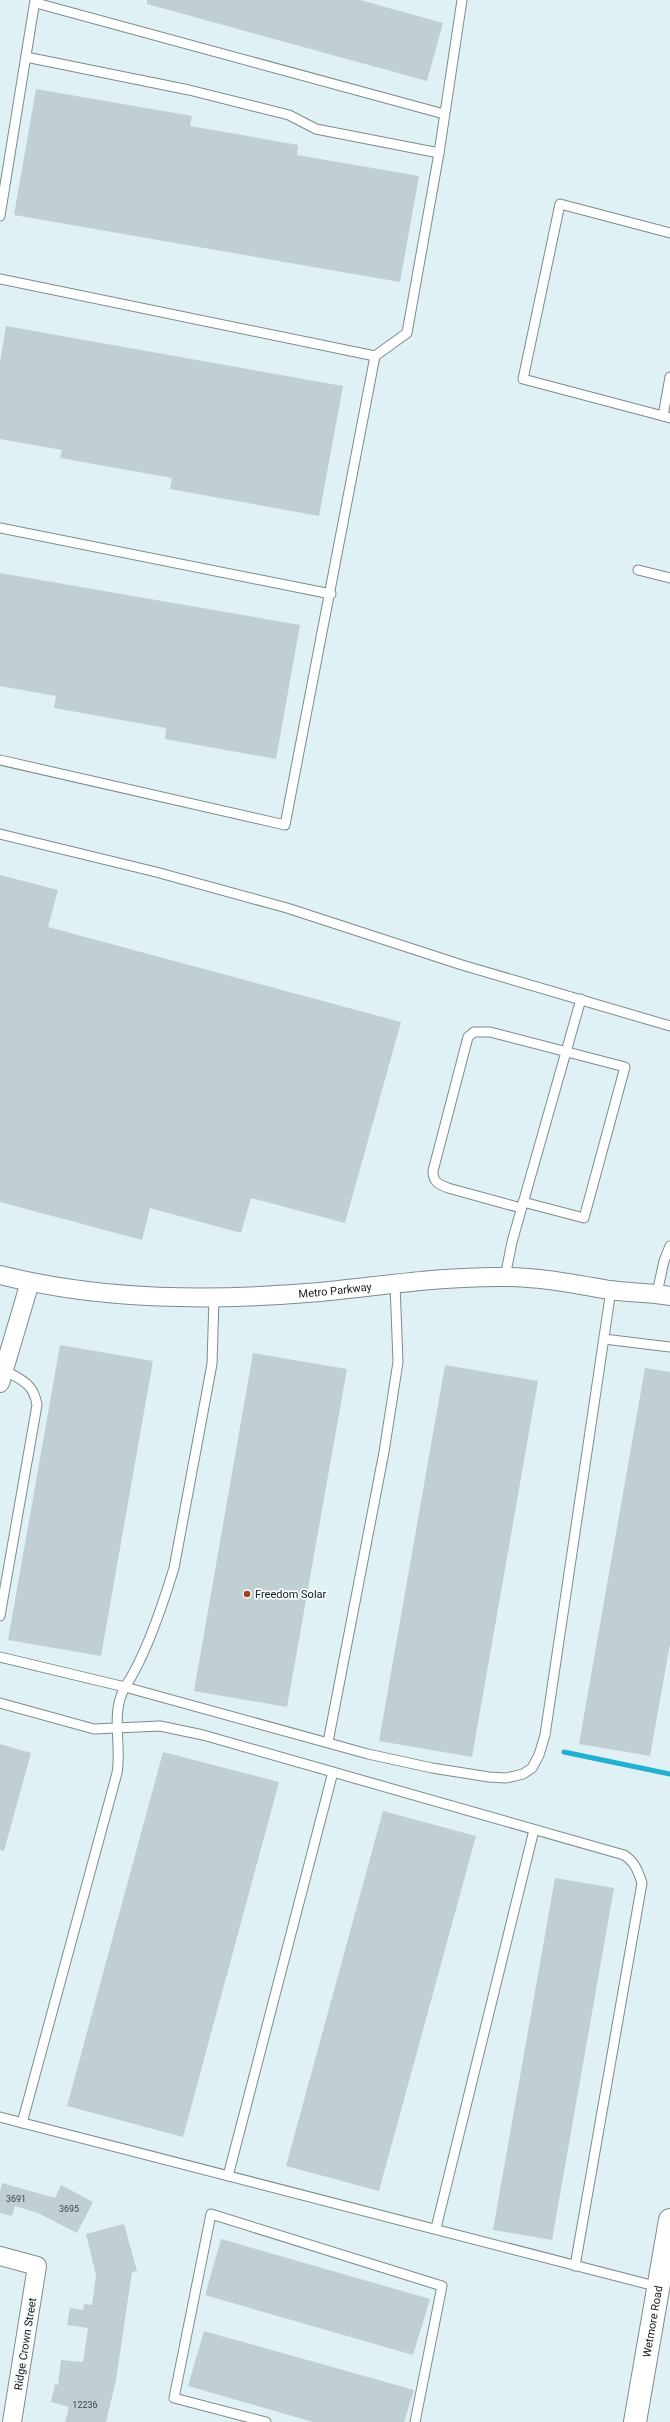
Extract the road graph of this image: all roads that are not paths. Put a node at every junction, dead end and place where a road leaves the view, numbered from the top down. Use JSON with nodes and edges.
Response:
{"nodes":[{"id":1,"x":462,"y":0,"type":"edge"},
{"id":2,"x":35,"y":2,"type":"edge"},
{"id":3,"x":26,"y":57,"type":"junction"},
{"id":4,"x":444,"y":114,"type":"junction"},
{"id":5,"x":439,"y":152,"type":"junction"},
{"id":6,"x":0,"y":216,"type":"edge"},
{"id":7,"x":670,"y":233,"type":"edge"},
{"id":8,"x":0,"y":279,"type":"edge"},
{"id":9,"x":375,"y":356,"type":"junction"},
{"id":10,"x":670,"y":377,"type":"edge"},
{"id":11,"x":666,"y":417,"type":"edge"},
{"id":12,"x":0,"y":528,"type":"edge"},
{"id":13,"x":638,"y":570,"type":"dead end"},
{"id":14,"x":670,"y":578,"type":"edge"},
{"id":15,"x":331,"y":594,"type":"junction"},
{"id":16,"x":0,"y":760,"type":"edge"},
{"id":17,"x":0,"y":834,"type":"edge"},
{"id":18,"x":581,"y":999,"type":"junction"},
{"id":19,"x":670,"y":1026,"type":"edge"},
{"id":20,"x":566,"y":1052,"type":"junction"},
{"id":21,"x":522,"y":1205,"type":"junction"},
{"id":22,"x":670,"y":1246,"type":"edge"},
{"id":23,"x":0,"y":1275,"type":"edge"},
{"id":24,"x":505,"y":1277,"type":"junction"},
{"id":25,"x":30,"y":1282,"type":"junction"},
{"id":26,"x":395,"y":1284,"type":"junction"},
{"id":27,"x":611,"y":1290,"type":"junction"},
{"id":28,"x":664,"y":1294,"type":"edge"},
{"id":29,"x":214,"y":1298,"type":"junction"},
{"id":30,"x":604,"y":1339,"type":"junction"},
{"id":31,"x":670,"y":1347,"type":"edge"},
{"id":32,"x":2,"y":1377,"type":"edge"},
{"id":33,"x":0,"y":1616,"type":"edge"},
{"id":34,"x":0,"y":1657,"type":"edge"},
{"id":35,"x":125,"y":1687,"type":"junction"},
{"id":36,"x":0,"y":1703,"type":"edge"},
{"id":37,"x":116,"y":1728,"type":"junction"},
{"id":38,"x":328,"y":1742,"type":"junction"},
{"id":39,"x":333,"y":1772,"type":"junction"},
{"id":40,"x":534,"y":1830,"type":"junction"},
{"id":41,"x":0,"y":2117,"type":"edge"},
{"id":42,"x":22,"y":2123,"type":"junction"},
{"id":43,"x":228,"y":2176,"type":"junction"},
{"id":44,"x":670,"y":2220,"type":"edge"},
{"id":45,"x":436,"y":2228,"type":"junction"},
{"id":46,"x":0,"y":2256,"type":"edge"},
{"id":47,"x":575,"y":2266,"type":"junction"},
{"id":48,"x":659,"y":2286,"type":"junction"},
{"id":49,"x":12,"y":2422,"type":"edge"},
{"id":50,"x":266,"y":2422,"type":"edge"},
{"id":51,"x":415,"y":2422,"type":"edge"},
{"id":52,"x":635,"y":2422,"type":"edge"}],
"edges":[{"from":1,"to":4,"type":"lane"},
{"from":2,"to":3,"type":"lane"},
{"from":2,"to":4,"type":"lane"},
{"from":3,"to":5,"type":"lane"},
{"from":3,"to":6,"type":"lane"},
{"from":4,"to":5,"type":"lane"},
{"from":5,"to":9,"type":"lane"},
{"from":7,"to":11,"type":"lane"},
{"from":8,"to":9,"type":"lane"},
{"from":9,"to":15,"type":"lane"},
{"from":10,"to":11,"type":"lane"},
{"from":12,"to":15,"type":"lane"},
{"from":13,"to":14,"type":"lane"},
{"from":15,"to":16,"type":"lane"},
{"from":17,"to":18,"type":"lane"},
{"from":18,"to":19,"type":"lane"},
{"from":18,"to":20,"type":"lane"},
{"from":20,"to":21,"type":"lane"},
{"from":20,"to":21,"type":"lane"},
{"from":20,"to":21,"type":"lane"},
{"from":21,"to":24,"type":"lane"},
{"from":22,"to":28,"type":"lane"},
{"from":23,"to":25,"type":"street","name":"Metro Parkway"},
{"from":24,"to":26,"type":"street","name":"Metro Parkway"},
{"from":24,"to":27,"type":"street","name":"Metro Parkway"},
{"from":25,"to":29,"type":"street","name":"Metro Parkway"},
{"from":25,"to":32,"type":"street"},
{"from":26,"to":29,"type":"street","name":"Metro Parkway"},
{"from":26,"to":38,"type":"lane"},
{"from":27,"to":28,"type":"street","name":"Metro Parkway"},
{"from":27,"to":30,"type":"lane"},
{"from":29,"to":35,"type":"lane"},
{"from":30,"to":31,"type":"lane"},
{"from":30,"to":38,"type":"lane"},
{"from":32,"to":33,"type":"lane"},
{"from":34,"to":35,"type":"lane"},
{"from":35,"to":37,"type":"lane"},
{"from":35,"to":38,"type":"lane"},
{"from":36,"to":37,"type":"lane"},
{"from":37,"to":39,"type":"lane"},
{"from":37,"to":42,"type":"lane"},
{"from":39,"to":40,"type":"lane"},
{"from":39,"to":43,"type":"lane"},
{"from":40,"to":45,"type":"lane"},
{"from":40,"to":47,"type":"lane"},
{"from":41,"to":42,"type":"lane"},
{"from":42,"to":43,"type":"lane"},
{"from":43,"to":45,"type":"lane"},
{"from":44,"to":48,"type":"main road","name":"Wetmore Road"},
{"from":45,"to":47,"type":"lane"},
{"from":46,"to":49,"type":"street","name":"Ridge Crown Street"},
{"from":47,"to":48,"type":"lane"},
{"from":48,"to":52,"type":"main road","name":"Wetmore Road"},
{"from":50,"to":51,"type":"lane"}]}
